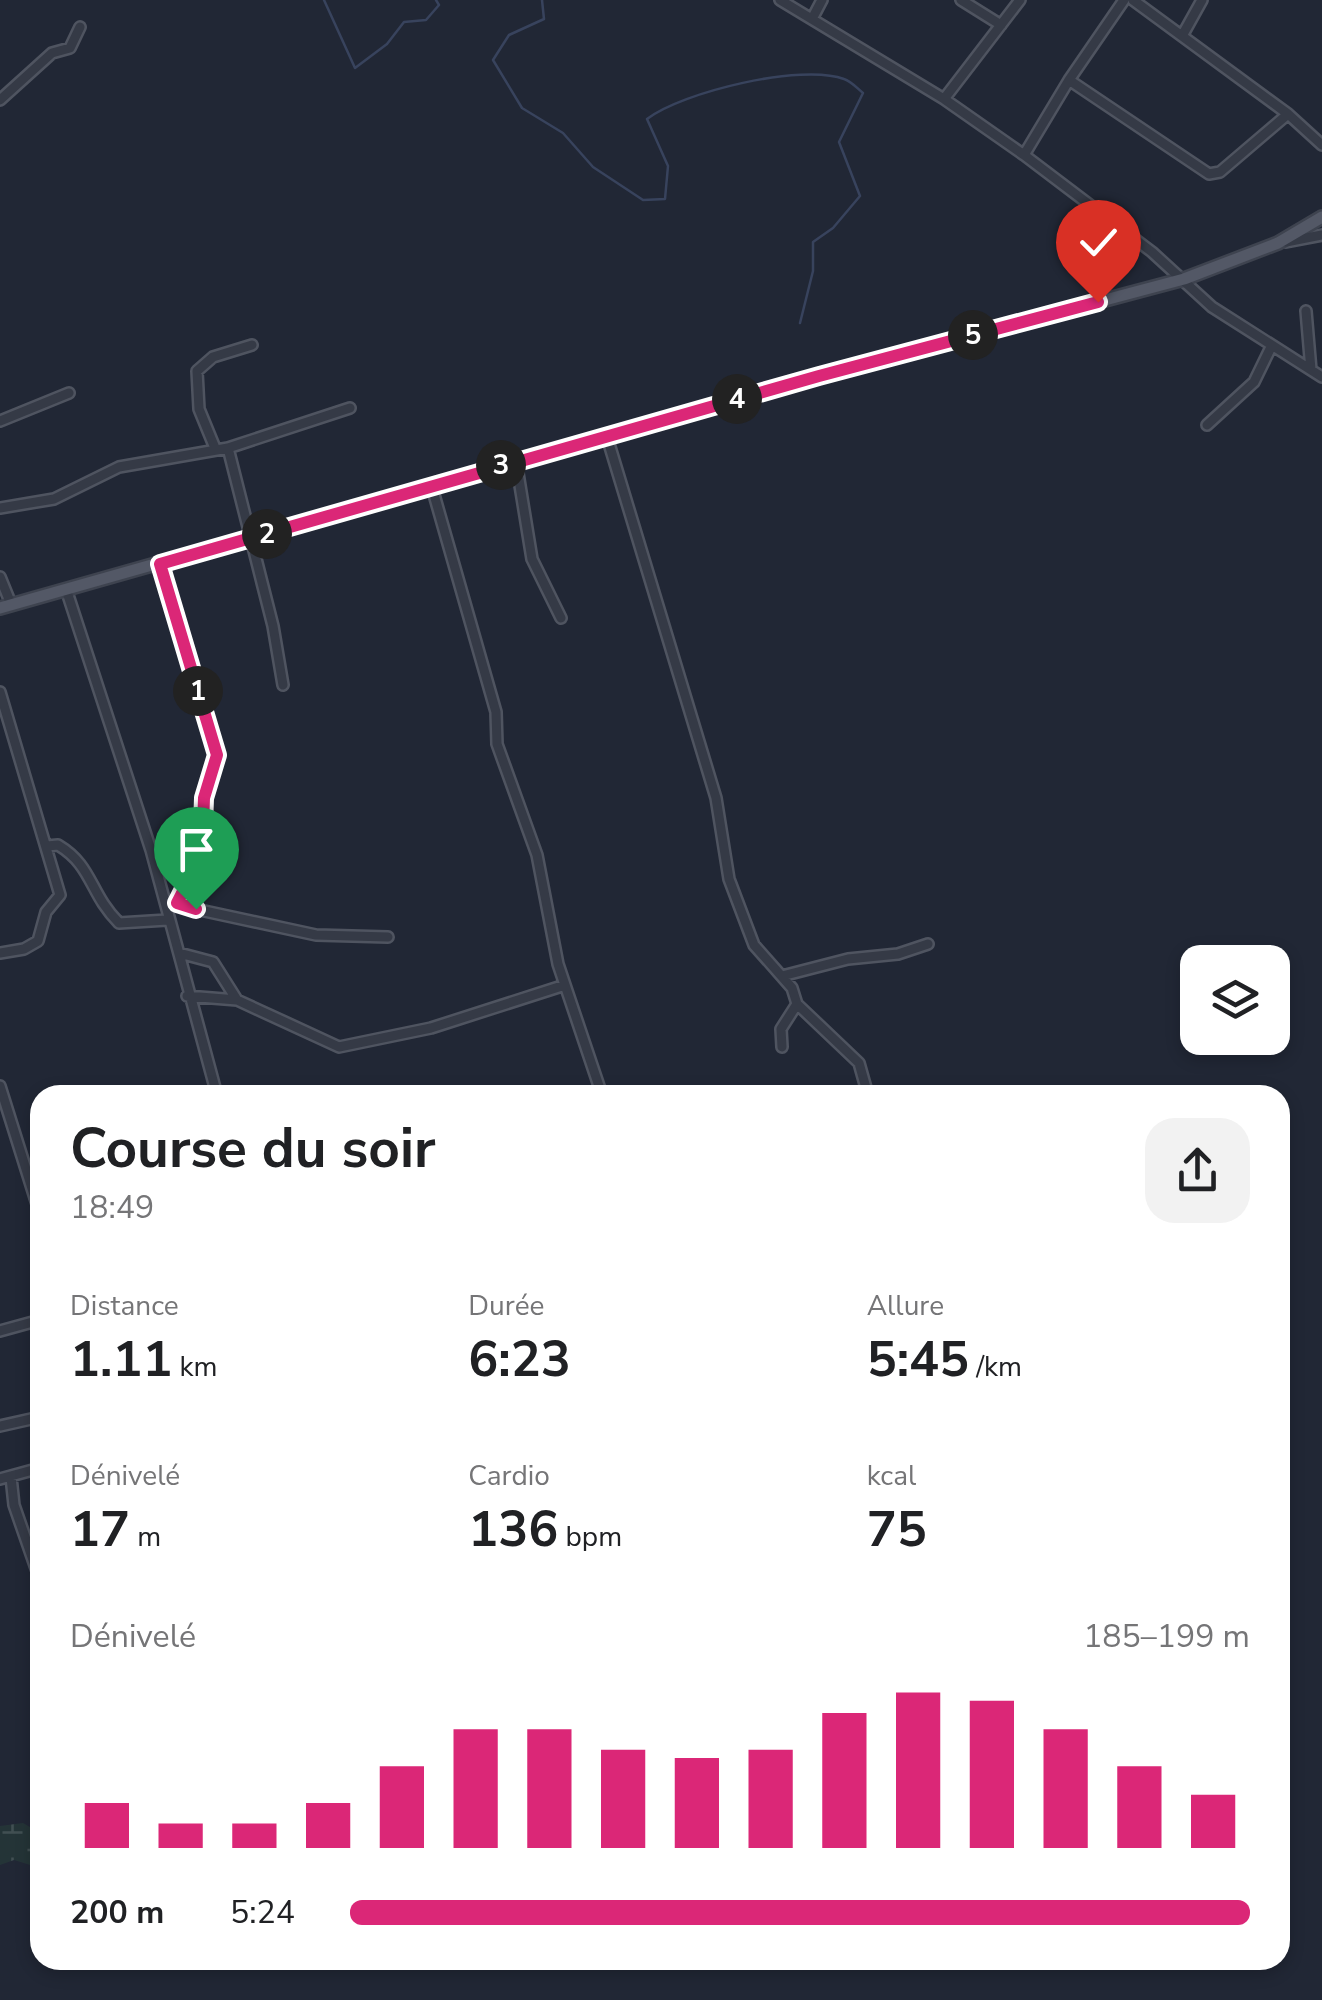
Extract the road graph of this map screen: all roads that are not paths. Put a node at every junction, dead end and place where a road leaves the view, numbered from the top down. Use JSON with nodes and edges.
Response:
{"nodes":[{"id":1,"x":780,"y":0,"type":"edge"},
{"id":2,"x":822,"y":0,"type":"edge"},
{"id":3,"x":960,"y":0,"type":"edge"},
{"id":4,"x":1020,"y":0,"type":"edge"},
{"id":5,"x":1124,"y":0,"type":"edge"},
{"id":6,"x":1133,"y":0,"type":"edge"},
{"id":7,"x":1202,"y":0,"type":"edge"},
{"id":8,"x":812,"y":18,"type":"junction"},
{"id":9,"x":1001,"y":25,"type":"junction"},
{"id":10,"x":80,"y":28,"type":"dead end"},
{"id":11,"x":1182,"y":36,"type":"junction"},
{"id":12,"x":1069,"y":80,"type":"junction"},
{"id":13,"x":944,"y":99,"type":"junction"},
{"id":14,"x":0,"y":100,"type":"edge"},
{"id":15,"x":1288,"y":114,"type":"junction"},
{"id":16,"x":1322,"y":145,"type":"edge"},
{"id":17,"x":1024,"y":155,"type":"junction"},
{"id":18,"x":1322,"y":217,"type":"edge"},
{"id":19,"x":1322,"y":235,"type":"edge"},
{"id":20,"x":1278,"y":242,"type":"junction"},
{"id":21,"x":1184,"y":279,"type":"junction"},
{"id":22,"x":1306,"y":311,"type":"dead end"},
{"id":23,"x":252,"y":346,"type":"dead end"},
{"id":24,"x":1272,"y":346,"type":"junction"},
{"id":25,"x":1311,"y":370,"type":"junction"},
{"id":26,"x":1322,"y":377,"type":"edge"},
{"id":27,"x":69,"y":393,"type":"dead end"},
{"id":28,"x":350,"y":408,"type":"dead end"},
{"id":29,"x":0,"y":420,"type":"edge"},
{"id":30,"x":1207,"y":425,"type":"dead end"},
{"id":31,"x":607,"y":437,"type":"junction"},
{"id":32,"x":216,"y":448,"type":"junction"},
{"id":33,"x":228,"y":448,"type":"junction"},
{"id":34,"x":516,"y":461,"type":"junction"},
{"id":35,"x":431,"y":484,"type":"junction"},
{"id":36,"x":0,"y":508,"type":"edge"},
{"id":37,"x":248,"y":540,"type":"junction"},
{"id":38,"x":160,"y":564,"type":"junction"},
{"id":39,"x":0,"y":578,"type":"edge"},
{"id":40,"x":66,"y":589,"type":"junction"},
{"id":41,"x":6,"y":606,"type":"edge"},
{"id":42,"x":561,"y":618,"type":"dead end"},
{"id":43,"x":283,"y":685,"type":"dead end"},
{"id":44,"x":0,"y":692,"type":"edge"},
{"id":45,"x":46,"y":846,"type":"junction"},
{"id":46,"x":177,"y":903,"type":"junction"},
{"id":47,"x":164,"y":905,"type":"junction"},
{"id":48,"x":167,"y":920,"type":"junction"},
{"id":49,"x":388,"y":937,"type":"dead end"},
{"id":50,"x":928,"y":944,"type":"dead end"},
{"id":51,"x":0,"y":953,"type":"edge"},
{"id":52,"x":179,"y":954,"type":"junction"},
{"id":53,"x":782,"y":976,"type":"junction"},
{"id":54,"x":565,"y":985,"type":"junction"},
{"id":55,"x":187,"y":996,"type":"junction"},
{"id":56,"x":237,"y":1000,"type":"junction"},
{"id":57,"x":797,"y":1004,"type":"junction"},
{"id":58,"x":782,"y":1047,"type":"dead end"},
{"id":59,"x":214,"y":1085,"type":"edge"},
{"id":60,"x":599,"y":1085,"type":"edge"},
{"id":61,"x":865,"y":1085,"type":"edge"},
{"id":62,"x":0,"y":1086,"type":"edge"},
{"id":63,"x":30,"y":1182,"type":"edge"},
{"id":64,"x":30,"y":1323,"type":"edge"},
{"id":65,"x":0,"y":1331,"type":"edge"},
{"id":66,"x":30,"y":1418,"type":"edge"},
{"id":67,"x":0,"y":1426,"type":"edge"},
{"id":68,"x":30,"y":1471,"type":"edge"},
{"id":69,"x":6,"y":1478,"type":"edge"},
{"id":70,"x":30,"y":1551,"type":"edge"}],
"edges":[{"from":1,"to":8,"type":"street"},
{"from":2,"to":8,"type":"street"},
{"from":3,"to":9,"type":"street"},
{"from":4,"to":9,"type":"street"},
{"from":5,"to":12,"type":"street"},
{"from":6,"to":11,"type":"street"},
{"from":7,"to":11,"type":"street"},
{"from":8,"to":13,"type":"street"},
{"from":9,"to":13,"type":"street"},
{"from":10,"to":14,"type":"street"},
{"from":11,"to":15,"type":"street"},
{"from":12,"to":15,"type":"street"},
{"from":12,"to":17,"type":"street"},
{"from":13,"to":17,"type":"street"},
{"from":15,"to":16,"type":"street"},
{"from":17,"to":21,"type":"street"},
{"from":18,"to":20,"type":"main road"},
{"from":19,"to":20,"type":"street"},
{"from":20,"to":21,"type":"main road"},
{"from":21,"to":24,"type":"street"},
{"from":21,"to":31,"type":"main road"},
{"from":22,"to":25,"type":"street"},
{"from":23,"to":32,"type":"street"},
{"from":24,"to":25,"type":"street"},
{"from":24,"to":30,"type":"street"},
{"from":25,"to":26,"type":"street"},
{"from":27,"to":29,"type":"street"},
{"from":28,"to":33,"type":"street"},
{"from":31,"to":34,"type":"main road"},
{"from":31,"to":53,"type":"street"},
{"from":32,"to":33,"type":"street"},
{"from":32,"to":36,"type":"street"},
{"from":33,"to":37,"type":"street"},
{"from":34,"to":35,"type":"main road"},
{"from":34,"to":42,"type":"street"},
{"from":35,"to":37,"type":"main road"},
{"from":35,"to":54,"type":"street"},
{"from":37,"to":38,"type":"main road"},
{"from":37,"to":43,"type":"street"},
{"from":38,"to":40,"type":"main road"},
{"from":38,"to":46,"type":"street"},
{"from":39,"to":41,"type":"street"},
{"from":40,"to":41,"type":"main road"},
{"from":40,"to":47,"type":"street"},
{"from":44,"to":45,"type":"street"},
{"from":45,"to":48,"type":"street"},
{"from":45,"to":51,"type":"street"},
{"from":46,"to":47,"type":"street"},
{"from":46,"to":49,"type":"street"},
{"from":47,"to":48,"type":"street"},
{"from":48,"to":52,"type":"street"},
{"from":50,"to":53,"type":"street"},
{"from":52,"to":55,"type":"street"},
{"from":52,"to":56,"type":"street"},
{"from":53,"to":57,"type":"street"},
{"from":54,"to":56,"type":"street"},
{"from":54,"to":60,"type":"street"},
{"from":55,"to":56,"type":"street"},
{"from":55,"to":59,"type":"street"},
{"from":57,"to":58,"type":"street"},
{"from":57,"to":61,"type":"street"},
{"from":62,"to":63,"type":"street"},
{"from":64,"to":65,"type":"street"},
{"from":66,"to":67,"type":"street"},
{"from":68,"to":69,"type":"street"},
{"from":69,"to":70,"type":"street"}]}
